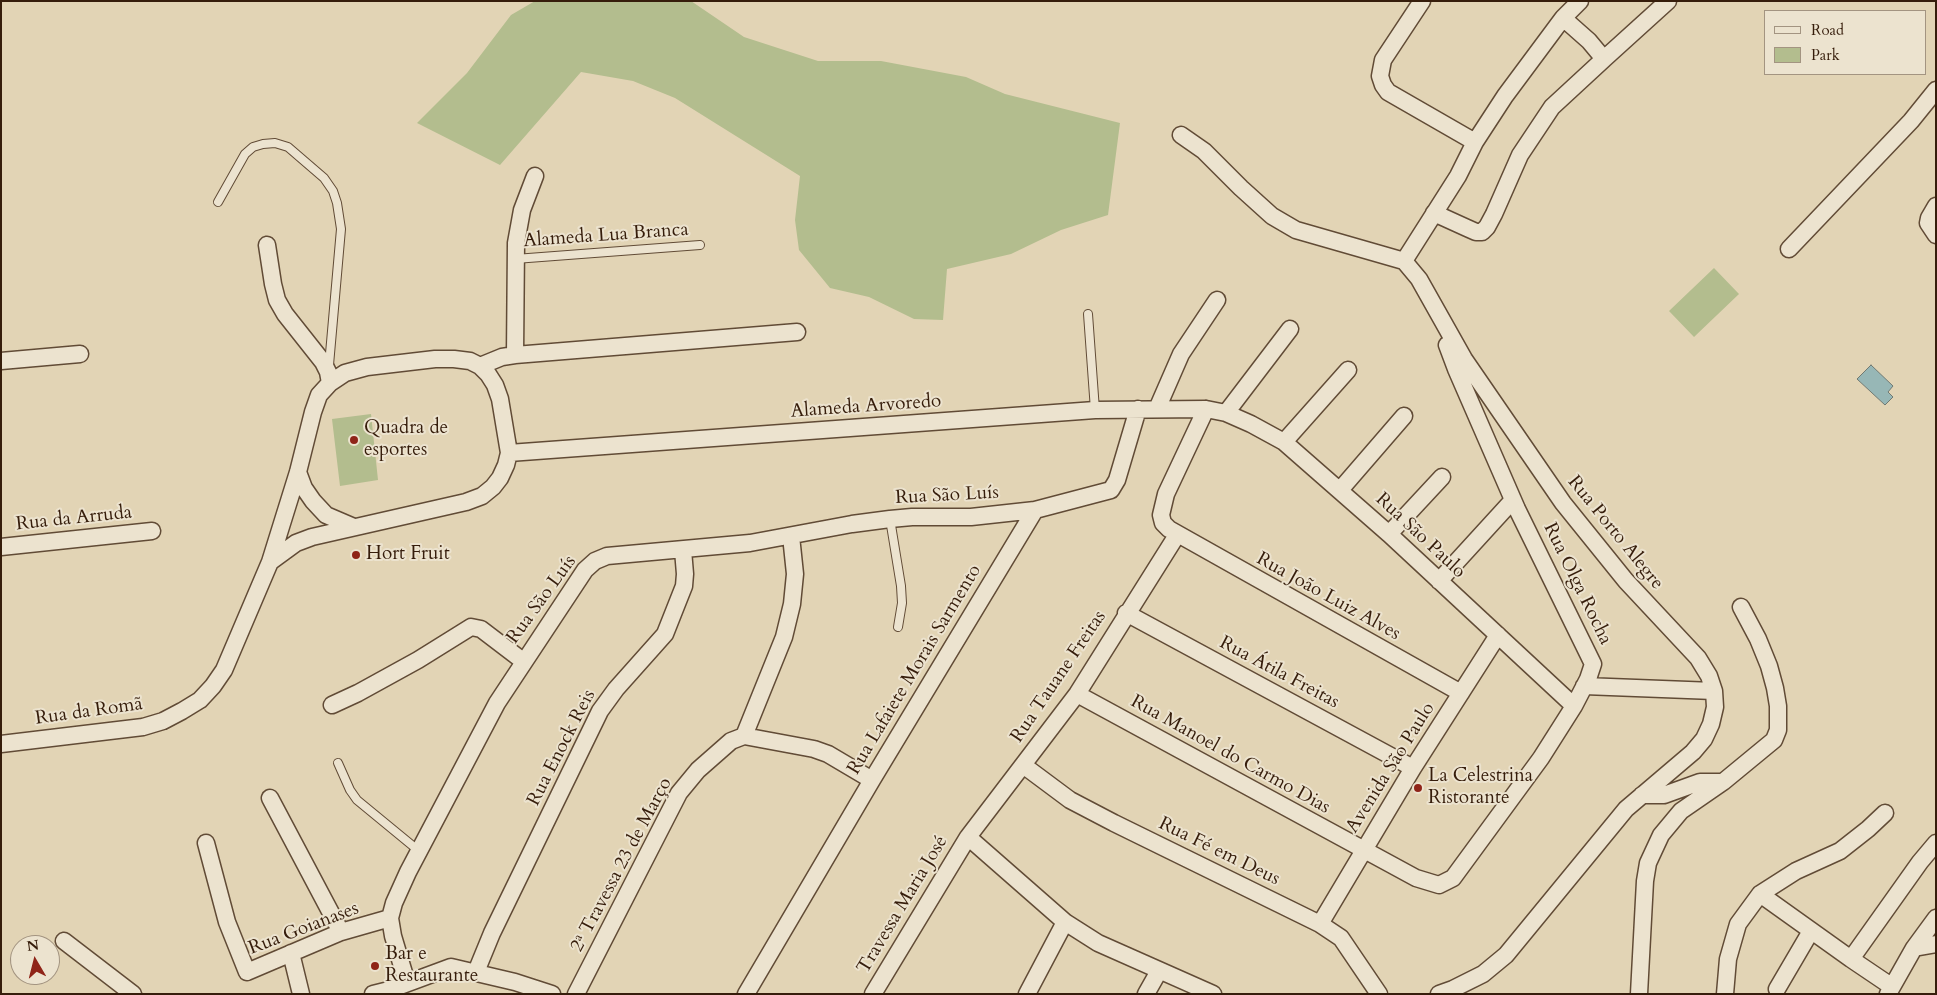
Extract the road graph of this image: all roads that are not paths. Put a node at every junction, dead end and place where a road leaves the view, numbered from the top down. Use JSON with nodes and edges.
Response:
{"nodes":[{"id":1,"x":1422,"y":1,"type":"edge"},
{"id":2,"x":1580,"y":1,"type":"edge"},
{"id":3,"x":1668,"y":1,"type":"edge"},
{"id":4,"x":1563,"y":18,"type":"junction"},
{"id":5,"x":1604,"y":59,"type":"junction"},
{"id":6,"x":1936,"y":90,"type":"edge"},
{"id":7,"x":1182,"y":135,"type":"dead end"},
{"id":8,"x":1475,"y":142,"type":"junction"},
{"id":9,"x":534,"y":176,"type":"dead end"},
{"id":10,"x":218,"y":202,"type":"dead end"},
{"id":11,"x":1936,"y":206,"type":"edge"},
{"id":12,"x":1434,"y":213,"type":"junction"},
{"id":13,"x":1936,"y":235,"type":"edge"},
{"id":14,"x":267,"y":245,"type":"dead end"},
{"id":15,"x":700,"y":245,"type":"dead end"},
{"id":16,"x":1790,"y":249,"type":"dead end"},
{"id":17,"x":514,"y":259,"type":"junction"},
{"id":18,"x":1404,"y":261,"type":"junction"},
{"id":19,"x":1218,"y":300,"type":"dead end"},
{"id":20,"x":1433,"y":305,"type":"junction"},
{"id":21,"x":1088,"y":314,"type":"dead end"},
{"id":22,"x":1290,"y":329,"type":"dead end"},
{"id":23,"x":797,"y":332,"type":"dead end"},
{"id":24,"x":80,"y":354,"type":"dead end"},
{"id":25,"x":515,"y":355,"type":"junction"},
{"id":26,"x":1,"y":362,"type":"edge"},
{"id":27,"x":480,"y":366,"type":"junction"},
{"id":28,"x":1348,"y":370,"type":"dead end"},
{"id":29,"x":329,"y":378,"type":"junction"},
{"id":30,"x":1138,"y":409,"type":"junction"},
{"id":31,"x":1158,"y":409,"type":"junction"},
{"id":32,"x":1206,"y":409,"type":"junction"},
{"id":33,"x":1095,"y":410,"type":"junction"},
{"id":34,"x":1226,"y":413,"type":"junction"},
{"id":35,"x":1404,"y":416,"type":"dead end"},
{"id":36,"x":1284,"y":442,"type":"junction"},
{"id":37,"x":509,"y":453,"type":"junction"},
{"id":38,"x":298,"y":472,"type":"junction"},
{"id":39,"x":1442,"y":477,"type":"dead end"},
{"id":40,"x":1340,"y":490,"type":"junction"},
{"id":41,"x":1513,"y":500,"type":"junction"},
{"id":42,"x":1035,"y":510,"type":"junction"},
{"id":43,"x":890,"y":519,"type":"junction"},
{"id":44,"x":355,"y":527,"type":"junction"},
{"id":45,"x":152,"y":531,"type":"dead end"},
{"id":46,"x":1389,"y":534,"type":"junction"},
{"id":47,"x":1177,"y":535,"type":"junction"},
{"id":48,"x":792,"y":536,"type":"junction"},
{"id":49,"x":1,"y":546,"type":"edge"},
{"id":50,"x":683,"y":550,"type":"junction"},
{"id":51,"x":270,"y":562,"type":"junction"},
{"id":52,"x":1439,"y":581,"type":"junction"},
{"id":53,"x":1740,"y":607,"type":"dead end"},
{"id":54,"x":1126,"y":614,"type":"junction"},
{"id":55,"x":898,"y":627,"type":"dead end"},
{"id":56,"x":1498,"y":635,"type":"junction"},
{"id":57,"x":523,"y":661,"type":"junction"},
{"id":58,"x":1584,"y":686,"type":"junction"},
{"id":59,"x":1714,"y":691,"type":"junction"},
{"id":60,"x":1077,"y":694,"type":"junction"},
{"id":61,"x":1461,"y":694,"type":"junction"},
{"id":62,"x":332,"y":705,"type":"dead end"},
{"id":63,"x":1574,"y":706,"type":"junction"},
{"id":64,"x":744,"y":736,"type":"junction"},
{"id":65,"x":1,"y":744,"type":"edge"},
{"id":66,"x":338,"y":763,"type":"dead end"},
{"id":67,"x":1023,"y":766,"type":"junction"},
{"id":68,"x":1413,"y":768,"type":"junction"},
{"id":69,"x":872,"y":780,"type":"junction"},
{"id":70,"x":1723,"y":782,"type":"junction"},
{"id":71,"x":1642,"y":795,"type":"junction"},
{"id":72,"x":270,"y":798,"type":"dead end"},
{"id":73,"x":1885,"y":812,"type":"dead end"},
{"id":74,"x":968,"y":837,"type":"junction"},
{"id":75,"x":206,"y":843,"type":"dead end"},
{"id":76,"x":1936,"y":843,"type":"edge"},
{"id":77,"x":1364,"y":850,"type":"junction"},
{"id":78,"x":420,"y":851,"type":"junction"},
{"id":79,"x":1760,"y":894,"type":"junction"},
{"id":80,"x":390,"y":918,"type":"junction"},
{"id":81,"x":1936,"y":918,"type":"edge"},
{"id":82,"x":1065,"y":922,"type":"junction"},
{"id":83,"x":1320,"y":924,"type":"junction"},
{"id":84,"x":1811,"y":931,"type":"junction"},
{"id":85,"x":341,"y":932,"type":"junction"},
{"id":86,"x":64,"y":941,"type":"dead end"},
{"id":87,"x":1936,"y":944,"type":"edge"},
{"id":88,"x":1914,"y":948,"type":"junction"},
{"id":89,"x":291,"y":952,"type":"junction"},
{"id":90,"x":1851,"y":959,"type":"junction"},
{"id":91,"x":1159,"y":971,"type":"junction"},
{"id":92,"x":476,"y":972,"type":"junction"},
{"id":93,"x":407,"y":983,"type":"junction"},
{"id":94,"x":514,"y":988,"type":"edge"},
{"id":95,"x":1777,"y":989,"type":"dead end"},
{"id":96,"x":1890,"y":991,"type":"edge"},
{"id":97,"x":383,"y":993,"type":"edge"},
{"id":98,"x":134,"y":994,"type":"edge"},
{"id":99,"x":301,"y":994,"type":"edge"},
{"id":100,"x":552,"y":994,"type":"edge"},
{"id":101,"x":576,"y":994,"type":"edge"},
{"id":102,"x":746,"y":994,"type":"edge"},
{"id":103,"x":873,"y":994,"type":"edge"},
{"id":104,"x":1027,"y":994,"type":"edge"},
{"id":105,"x":1146,"y":994,"type":"edge"},
{"id":106,"x":1213,"y":994,"type":"edge"},
{"id":107,"x":1379,"y":994,"type":"edge"},
{"id":108,"x":1439,"y":994,"type":"edge"},
{"id":109,"x":1639,"y":994,"type":"edge"},
{"id":110,"x":1725,"y":994,"type":"edge"}],
"edges":[{"from":1,"to":8,"type":"street"},
{"from":2,"to":4,"type":"street"},
{"from":3,"to":5,"type":"street"},
{"from":4,"to":5,"type":"street"},
{"from":4,"to":8,"type":"street"},
{"from":5,"to":12,"type":"street"},
{"from":6,"to":16,"type":"street"},
{"from":7,"to":18,"type":"street"},
{"from":8,"to":12,"type":"street"},
{"from":9,"to":17,"type":"street"},
{"from":10,"to":29,"type":"lane"},
{"from":11,"to":13,"type":"street"},
{"from":12,"to":18,"type":"street"},
{"from":14,"to":29,"type":"street"},
{"from":15,"to":17,"type":"lane","name":"Alameda Lua Branca"},
{"from":17,"to":25,"type":"street"},
{"from":18,"to":20,"type":"street","name":"Rua Porto Alegre"},
{"from":19,"to":31,"type":"street"},
{"from":20,"to":41,"type":"street","name":"Rua Olga Rocha"},
{"from":20,"to":59,"type":"street","name":"Rua Porto Alegre"},
{"from":21,"to":33,"type":"lane"},
{"from":22,"to":34,"type":"street"},
{"from":23,"to":25,"type":"street"},
{"from":24,"to":26,"type":"street"},
{"from":25,"to":27,"type":"street"},
{"from":27,"to":29,"type":"street"},
{"from":27,"to":37,"type":"street"},
{"from":28,"to":36,"type":"street"},
{"from":29,"to":38,"type":"street","name":"Rua da Romã"},
{"from":30,"to":31,"type":"street","name":"Alameda Arvoredo"},
{"from":30,"to":33,"type":"street","name":"Alameda Arvoredo"},
{"from":30,"to":42,"type":"street"},
{"from":31,"to":32,"type":"street","name":"Alameda Arvoredo"},
{"from":32,"to":34,"type":"street","name":"Alameda Arvoredo"},
{"from":32,"to":47,"type":"street"},
{"from":33,"to":37,"type":"street","name":"Alameda Arvoredo"},
{"from":34,"to":36,"type":"street","name":"Rua São Paulo"},
{"from":35,"to":40,"type":"street"},
{"from":36,"to":40,"type":"street","name":"Rua São Paulo"},
{"from":37,"to":44,"type":"street"},
{"from":38,"to":44,"type":"street"},
{"from":38,"to":51,"type":"street","name":"Rua da Romã"},
{"from":39,"to":46,"type":"street"},
{"from":40,"to":46,"type":"street","name":"Rua São Paulo"},
{"from":41,"to":52,"type":"street"},
{"from":41,"to":58,"type":"street","name":"Rua Olga Rocha"},
{"from":42,"to":43,"type":"street","name":"Rua São Luís"},
{"from":42,"to":69,"type":"street","name":"Rua Lafaiete Morais Sarmento"},
{"from":43,"to":48,"type":"street","name":"Rua São Luís"},
{"from":43,"to":55,"type":"lane"},
{"from":44,"to":51,"type":"street"},
{"from":45,"to":49,"type":"street","name":"Rua da Arruda"},
{"from":46,"to":52,"type":"street","name":"Rua São Paulo"},
{"from":47,"to":54,"type":"street","name":"Rua Tauane Freitas"},
{"from":47,"to":61,"type":"street","name":"Rua João Luiz Alves"},
{"from":48,"to":50,"type":"street","name":"Rua São Luís"},
{"from":48,"to":64,"type":"street"},
{"from":50,"to":57,"type":"street","name":"Rua São Luís"},
{"from":50,"to":92,"type":"street","name":"Rua Enock Reis"},
{"from":51,"to":65,"type":"street","name":"Rua da Romã"},
{"from":52,"to":56,"type":"street","name":"Rua São Paulo"},
{"from":53,"to":70,"type":"street"},
{"from":54,"to":60,"type":"street","name":"Rua Tauane Freitas"},
{"from":54,"to":68,"type":"street","name":"Rua Átila Freitas"},
{"from":56,"to":61,"type":"street","name":"Avenida São Paulo"},
{"from":56,"to":63,"type":"street","name":"Rua São Paulo"},
{"from":57,"to":62,"type":"street"},
{"from":57,"to":78,"type":"street","name":"Rua São Luís"},
{"from":58,"to":59,"type":"street"},
{"from":58,"to":63,"type":"street","name":"Rua Olga Rocha"},
{"from":59,"to":71,"type":"street","name":"Rua Porto Alegre"},
{"from":60,"to":67,"type":"street","name":"Rua Tauane Freitas"},
{"from":60,"to":77,"type":"street","name":"Rua Manoel do Carmo Dias"},
{"from":61,"to":68,"type":"street","name":"Avenida São Paulo"},
{"from":63,"to":77,"type":"street","name":"Rua Olga Rocha"},
{"from":64,"to":69,"type":"street"},
{"from":64,"to":101,"type":"street","name":"2ª Travessa 23 de Março"},
{"from":66,"to":78,"type":"lane"},
{"from":67,"to":74,"type":"street","name":"Rua Tauane Freitas"},
{"from":67,"to":83,"type":"street","name":"Rua Fé em Deus"},
{"from":68,"to":77,"type":"street","name":"Avenida São Paulo"},
{"from":69,"to":102,"type":"street","name":"Rua Lafaiete Morais Sarmento"},
{"from":70,"to":71,"type":"street"},
{"from":70,"to":109,"type":"street"},
{"from":71,"to":108,"type":"street","name":"Rua Porto Alegre"},
{"from":72,"to":85,"type":"street"},
{"from":73,"to":79,"type":"street"},
{"from":74,"to":82,"type":"street"},
{"from":74,"to":103,"type":"street","name":"Travessa Maria José"},
{"from":75,"to":89,"type":"street","name":"Rua Goianases"},
{"from":76,"to":90,"type":"street"},
{"from":77,"to":83,"type":"street","name":"Avenida São Paulo"},
{"from":78,"to":80,"type":"street","name":"Rua São Luís"},
{"from":79,"to":84,"type":"street"},
{"from":79,"to":110,"type":"street"},
{"from":80,"to":85,"type":"street","name":"Rua Goianases"},
{"from":80,"to":93,"type":"street","name":"Rua São Luís"},
{"from":81,"to":88,"type":"street"},
{"from":82,"to":91,"type":"street"},
{"from":82,"to":104,"type":"street"},
{"from":83,"to":107,"type":"street","name":"Rua Fé em Deus"},
{"from":84,"to":90,"type":"street"},
{"from":84,"to":95,"type":"street"},
{"from":85,"to":89,"type":"street","name":"Rua Goianases"},
{"from":86,"to":98,"type":"street"},
{"from":87,"to":88,"type":"street"},
{"from":88,"to":96,"type":"street"},
{"from":89,"to":99,"type":"street"},
{"from":90,"to":96,"type":"street"},
{"from":91,"to":105,"type":"street"},
{"from":91,"to":106,"type":"street"},
{"from":92,"to":93,"type":"street"},
{"from":92,"to":94,"type":"street"},
{"from":93,"to":97,"type":"street"},
{"from":94,"to":100,"type":"street"}]}
